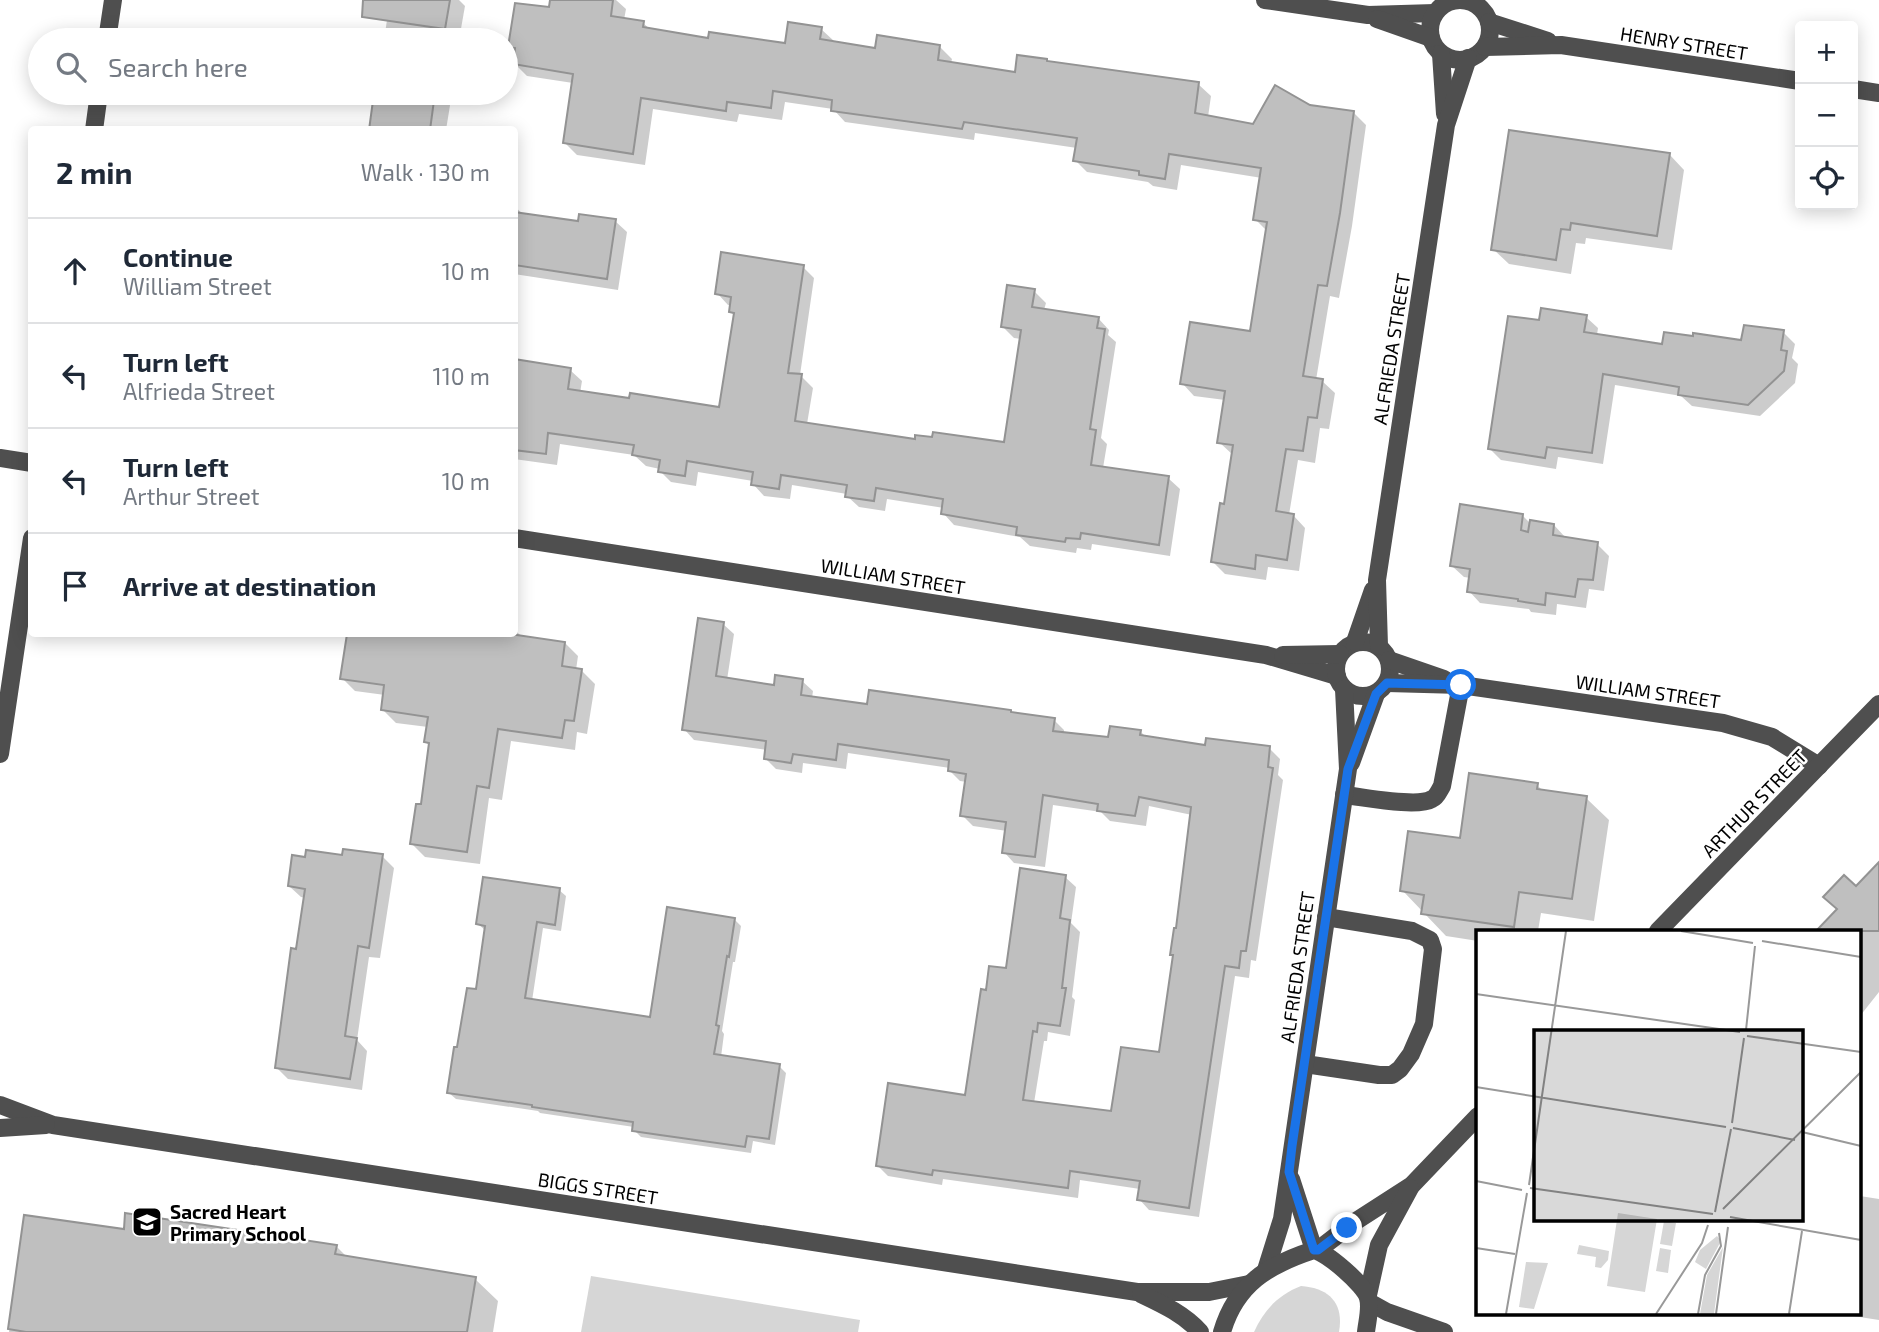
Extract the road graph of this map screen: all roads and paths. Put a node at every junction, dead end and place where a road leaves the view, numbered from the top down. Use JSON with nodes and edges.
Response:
{"nodes":[{"id":1,"x":113,"y":0,"type":"edge"},
{"id":2,"x":1265,"y":0,"type":"edge"},
{"id":3,"x":1453,"y":0,"type":"edge"},
{"id":4,"x":1476,"y":2,"type":"edge"},
{"id":5,"x":1435,"y":13,"type":"junction"},
{"id":6,"x":1368,"y":15,"type":"junction"},
{"id":7,"x":1489,"y":22,"type":"junction"},
{"id":8,"x":109,"y":28,"type":"edge"},
{"id":9,"x":1431,"y":38,"type":"junction"},
{"id":10,"x":1561,"y":45,"type":"junction"},
{"id":11,"x":1485,"y":47,"type":"junction"},
{"id":12,"x":1441,"y":54,"type":"junction"},
{"id":13,"x":1468,"y":58,"type":"junction"},
{"id":14,"x":1795,"y":80,"type":"edge"},
{"id":15,"x":1858,"y":90,"type":"edge"},
{"id":16,"x":1879,"y":93,"type":"edge"},
{"id":17,"x":97,"y":105,"type":"edge"},
{"id":18,"x":1446,"y":125,"type":"junction"},
{"id":19,"x":95,"y":126,"type":"edge"},
{"id":20,"x":0,"y":458,"type":"edge"},
{"id":21,"x":28,"y":462,"type":"edge"},
{"id":22,"x":518,"y":539,"type":"edge"},
{"id":23,"x":28,"y":565,"type":"edge"},
{"id":24,"x":1377,"y":580,"type":"junction"},
{"id":25,"x":1355,"y":642,"type":"junction"},
{"id":26,"x":1384,"y":653,"type":"junction"},
{"id":27,"x":1340,"y":654,"type":"junction"},
{"id":28,"x":1266,"y":655,"type":"junction"},
{"id":29,"x":1341,"y":682,"type":"junction"},
{"id":30,"x":1461,"y":685,"type":"junction"},
{"id":31,"x":1381,"y":688,"type":"junction"},
{"id":32,"x":1876,"y":712,"type":"edge"},
{"id":33,"x":0,"y":754,"type":"edge"},
{"id":34,"x":1819,"y":765,"type":"junction"},
{"id":35,"x":1348,"y":769,"type":"junction"},
{"id":36,"x":1344,"y":795,"type":"junction"},
{"id":37,"x":1325,"y":917,"type":"junction"},
{"id":38,"x":1659,"y":930,"type":"edge"},
{"id":39,"x":1305,"y":1064,"type":"junction"},
{"id":40,"x":0,"y":1105,"type":"edge"},
{"id":41,"x":1476,"y":1118,"type":"edge"},
{"id":42,"x":53,"y":1125,"type":"junction"},
{"id":43,"x":0,"y":1128,"type":"edge"},
{"id":44,"x":1289,"y":1172,"type":"junction"},
{"id":45,"x":1412,"y":1185,"type":"junction"},
{"id":46,"x":1316,"y":1250,"type":"junction"},
{"id":47,"x":1266,"y":1270,"type":"junction"},
{"id":48,"x":1249,"y":1284,"type":"junction"},
{"id":49,"x":1137,"y":1292,"type":"junction"},
{"id":50,"x":1368,"y":1298,"type":"junction"},
{"id":51,"x":1200,"y":1332,"type":"edge"},
{"id":52,"x":1222,"y":1332,"type":"edge"},
{"id":53,"x":1366,"y":1332,"type":"edge"},
{"id":54,"x":1444,"y":1332,"type":"edge"}],
"edges":[{"from":1,"to":8,"type":"street"},
{"from":2,"to":6,"type":"street"},
{"from":3,"to":4,"type":"street"},
{"from":3,"to":5,"type":"street"},
{"from":4,"to":7,"type":"street"},
{"from":5,"to":6,"type":"street"},
{"from":5,"to":9,"type":"street"},
{"from":6,"to":9,"type":"street"},
{"from":7,"to":10,"type":"street","name":"HENRY STREET"},
{"from":7,"to":11,"type":"street"},
{"from":9,"to":12,"type":"street"},
{"from":10,"to":11,"type":"street","name":"HENRY STREET"},
{"from":10,"to":14,"type":"street","name":"HENRY STREET"},
{"from":11,"to":13,"type":"street"},
{"from":12,"to":13,"type":"street"},
{"from":12,"to":18,"type":"street","name":"ALFRIEDA STREET"},
{"from":13,"to":18,"type":"street","name":"ALFRIEDA STREET"},
{"from":15,"to":16,"type":"street"},
{"from":17,"to":19,"type":"street"},
{"from":18,"to":24,"type":"street","name":"ALFRIEDA STREET"},
{"from":20,"to":21,"type":"street"},
{"from":22,"to":28,"type":"street","name":"WILLIAM STREET"},
{"from":23,"to":33,"type":"street"},
{"from":24,"to":25,"type":"street","name":"ALFRIEDA STREET"},
{"from":24,"to":26,"type":"street","name":"ALFRIEDA STREET"},
{"from":25,"to":26,"type":"street"},
{"from":25,"to":27,"type":"street"},
{"from":26,"to":30,"type":"street","name":"WILLIAM STREET"},
{"from":26,"to":31,"type":"street"},
{"from":27,"to":28,"type":"street","name":"WILLIAM STREET"},
{"from":27,"to":29,"type":"street"},
{"from":28,"to":29,"type":"street","name":"WILLIAM STREET"},
{"from":29,"to":31,"type":"street"},
{"from":29,"to":35,"type":"street","name":"ALFRIEDA STREET"},
{"from":30,"to":31,"type":"street","name":"WILLIAM STREET"},
{"from":30,"to":34,"type":"street","name":"WILLIAM STREET"},
{"from":30,"to":36,"type":"street"},
{"from":31,"to":35,"type":"street","name":"ALFRIEDA STREET"},
{"from":32,"to":34,"type":"street","name":"ARTHUR STREET"},
{"from":34,"to":38,"type":"street","name":"ARTHUR STREET"},
{"from":35,"to":36,"type":"street","name":"ALFRIEDA STREET"},
{"from":36,"to":37,"type":"street","name":"ALFRIEDA STREET"},
{"from":37,"to":39,"type":"street","name":"ALFRIEDA STREET"},
{"from":37,"to":39,"type":"street"},
{"from":39,"to":44,"type":"street","name":"ALFRIEDA STREET"},
{"from":40,"to":42,"type":"street","name":"BIGGS STREET"},
{"from":41,"to":45,"type":"street"},
{"from":42,"to":43,"type":"street","name":"BIGGS STREET"},
{"from":42,"to":49,"type":"street","name":"BIGGS STREET"},
{"from":44,"to":46,"type":"street","name":"ALFRIEDA STREET"},
{"from":44,"to":47,"type":"street","name":"ALFRIEDA STREET"},
{"from":45,"to":46,"type":"street"},
{"from":45,"to":50,"type":"street"},
{"from":46,"to":47,"type":"street"},
{"from":46,"to":50,"type":"street"},
{"from":47,"to":48,"type":"street"},
{"from":48,"to":49,"type":"street","name":"BIGGS STREET"},
{"from":48,"to":52,"type":"street"},
{"from":49,"to":51,"type":"street","name":"BIGGS STREET"},
{"from":50,"to":53,"type":"street"},
{"from":50,"to":54,"type":"street"}]}
